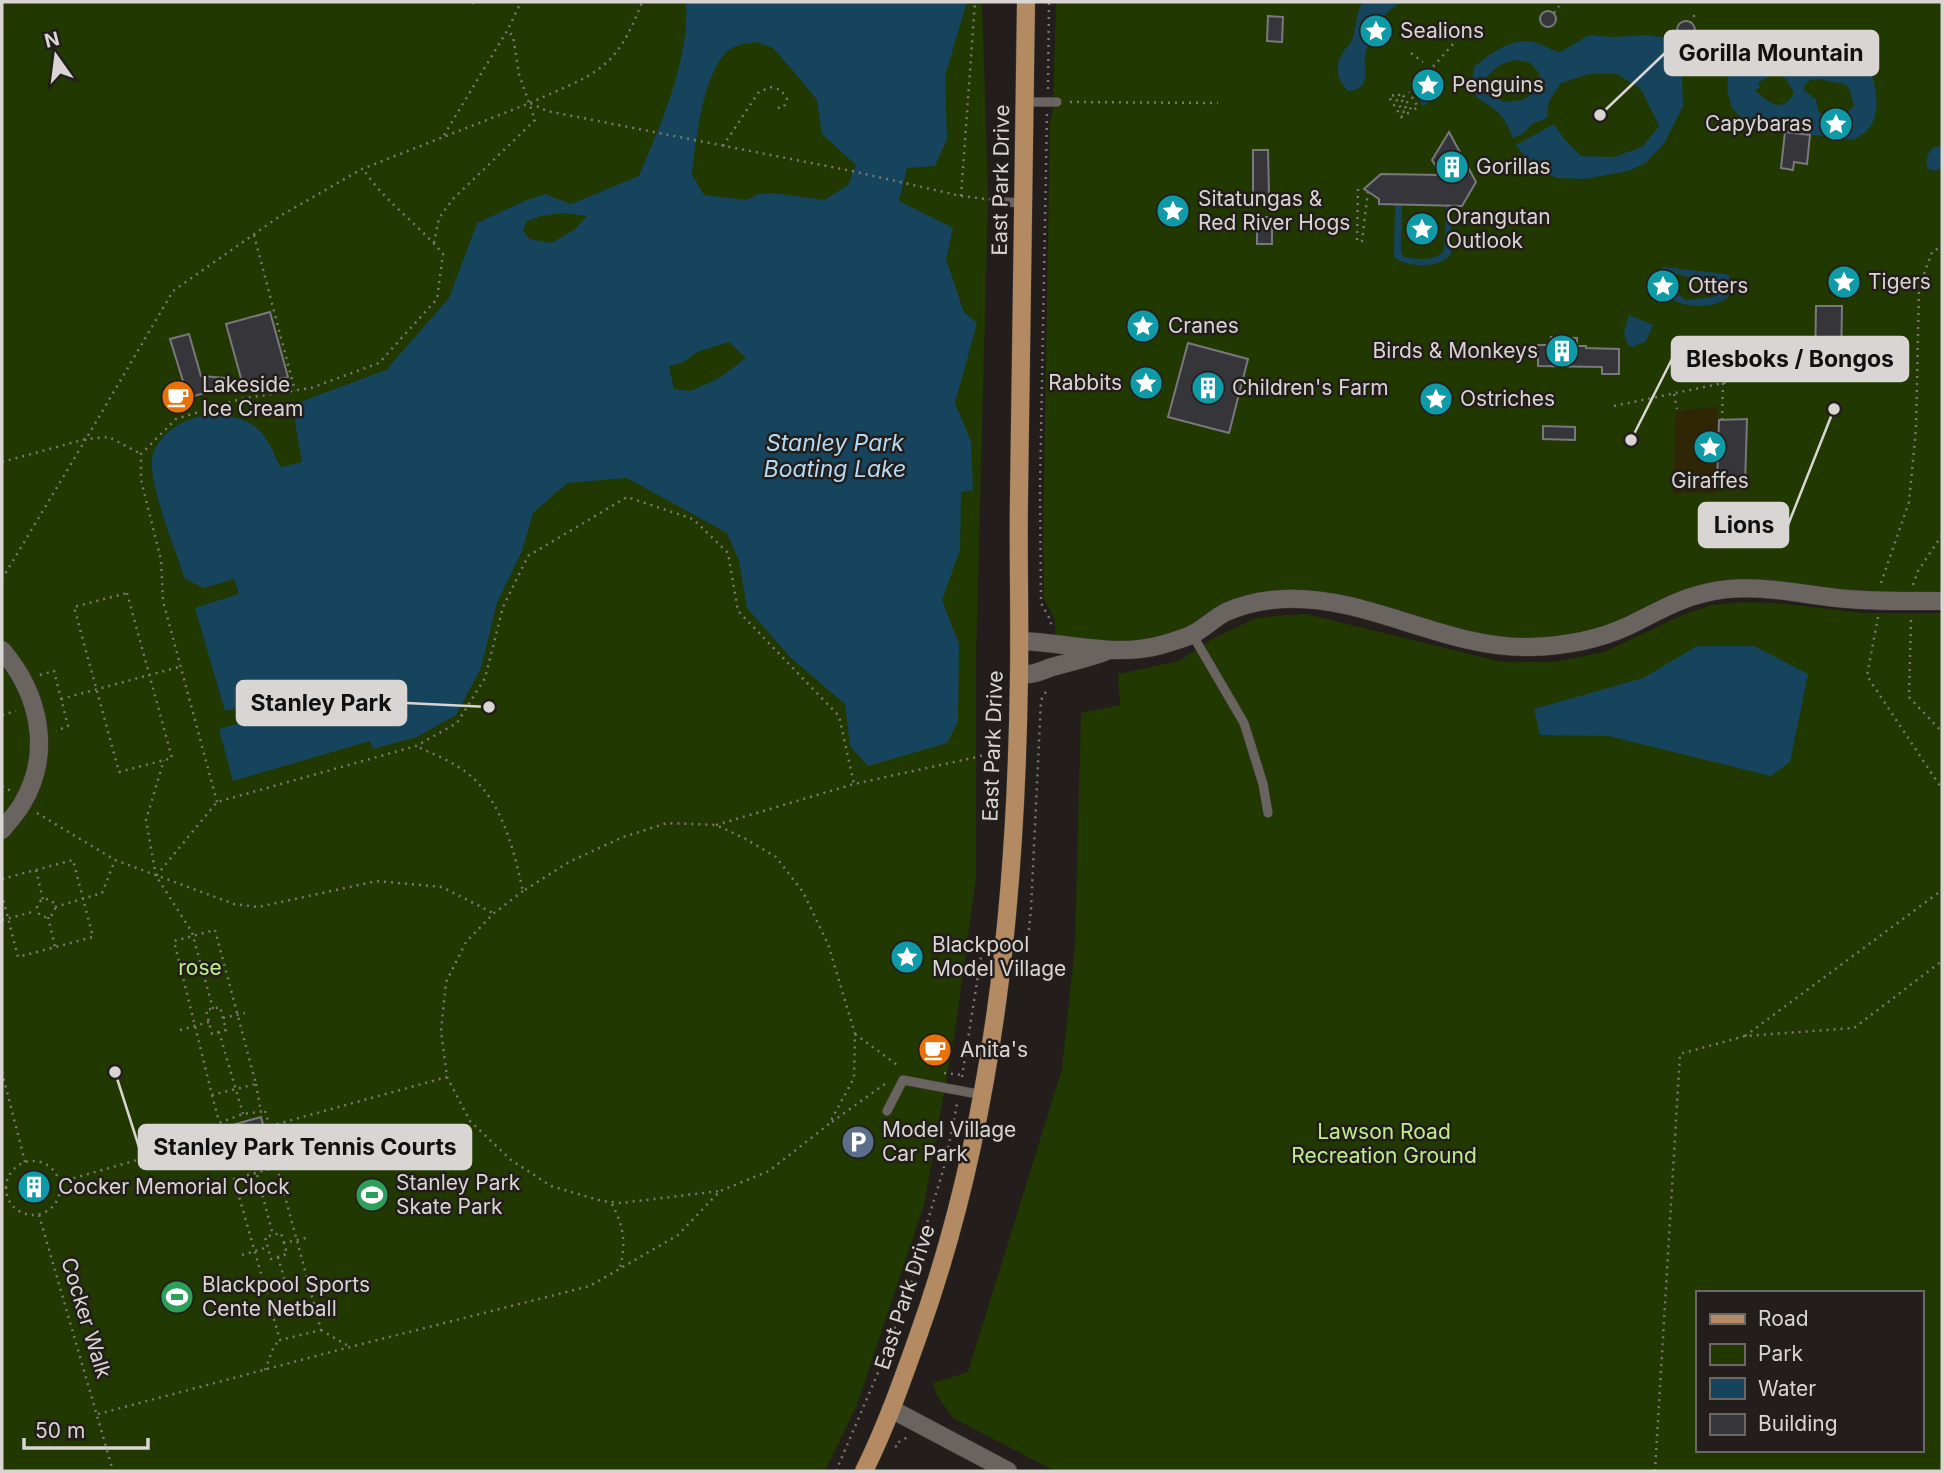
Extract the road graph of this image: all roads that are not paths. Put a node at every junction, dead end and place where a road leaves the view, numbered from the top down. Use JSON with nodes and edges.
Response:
{"nodes":[{"id":1,"x":1026,"y":2,"type":"edge"},
{"id":2,"x":1025,"y":102,"type":"junction"},
{"id":3,"x":1057,"y":102,"type":"road end"},
{"id":4,"x":1942,"y":601,"type":"edge"},
{"id":5,"x":1192,"y":634,"type":"junction"},
{"id":6,"x":1019,"y":641,"type":"junction"},
{"id":7,"x":2,"y":650,"type":"edge"},
{"id":8,"x":1110,"y":650,"type":"junction"},
{"id":9,"x":1019,"y":674,"type":"junction"},
{"id":10,"x":1268,"y":813,"type":"dead end"},
{"id":11,"x":2,"y":830,"type":"edge"},
{"id":12,"x":984,"y":1095,"type":"junction"},
{"id":13,"x":887,"y":1111,"type":"dead end"},
{"id":14,"x":891,"y":1409,"type":"junction"},
{"id":15,"x":864,"y":1471,"type":"edge"},
{"id":16,"x":1008,"y":1471,"type":"edge"}],
"edges":[{"from":1,"to":2,"type":"main road","name":"East Park Drive"},
{"from":2,"to":3,"type":"lane"},
{"from":2,"to":6,"type":"main road","name":"East Park Drive"},
{"from":4,"to":5,"type":"street"},
{"from":5,"to":8,"type":"street"},
{"from":5,"to":10,"type":"lane"},
{"from":6,"to":8,"type":"street"},
{"from":6,"to":9,"type":"main road","name":"East Park Drive"},
{"from":7,"to":11,"type":"street"},
{"from":8,"to":9,"type":"street"},
{"from":9,"to":12,"type":"main road","name":"East Park Drive"},
{"from":12,"to":13,"type":"lane"},
{"from":12,"to":14,"type":"main road","name":"East Park Drive"},
{"from":14,"to":15,"type":"main road","name":"East Park Drive"},
{"from":14,"to":16,"type":"street"}]}
